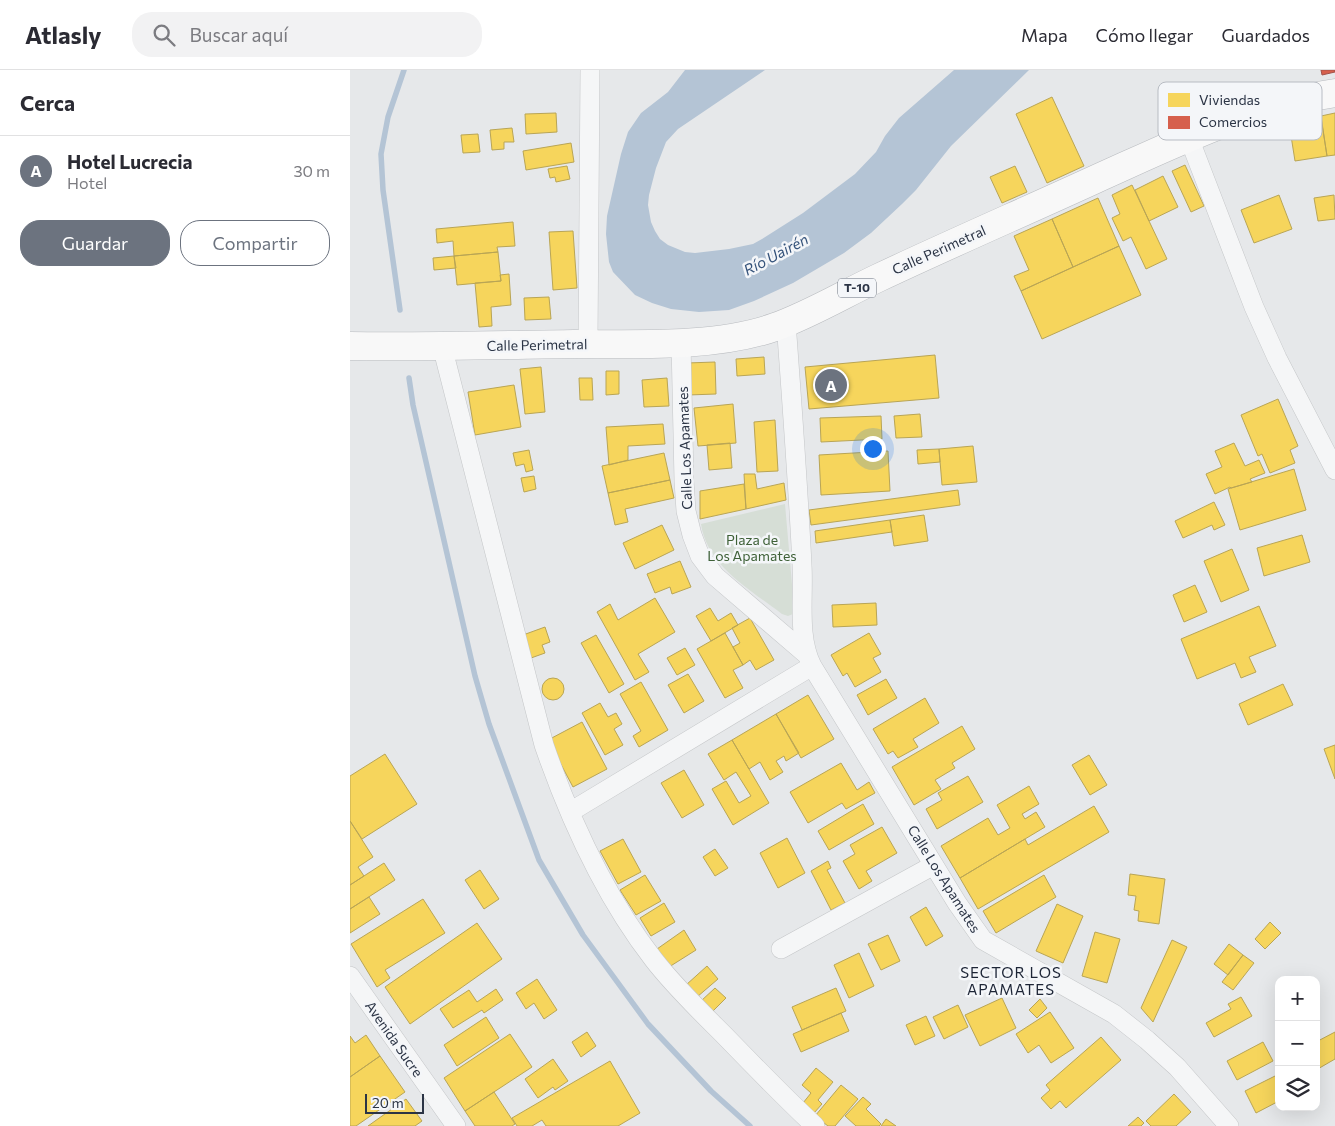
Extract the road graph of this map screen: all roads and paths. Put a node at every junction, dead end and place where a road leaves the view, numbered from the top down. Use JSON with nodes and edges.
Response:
{"nodes":[{"id":1,"x":590,"y":70,"type":"edge"},
{"id":2,"x":1335,"y":93,"type":"edge"},
{"id":3,"x":1322,"y":95,"type":"edge"},
{"id":4,"x":1185,"y":140,"type":"edge"},
{"id":5,"x":1190,"y":140,"type":"edge"},
{"id":6,"x":786,"y":322,"type":"junction"},
{"id":7,"x":681,"y":342,"type":"junction"},
{"id":8,"x":588,"y":344,"type":"junction"},
{"id":9,"x":350,"y":346,"type":"edge"},
{"id":10,"x":442,"y":346,"type":"junction"},
{"id":11,"x":1335,"y":470,"type":"edge"},
{"id":12,"x":809,"y":660,"type":"junction"},
{"id":13,"x":570,"y":812,"type":"junction"},
{"id":14,"x":934,"y":865,"type":"junction"},
{"id":15,"x":781,"y":949,"type":"dead end"},
{"id":16,"x":350,"y":976,"type":"edge"},
{"id":17,"x":456,"y":1126,"type":"edge"},
{"id":18,"x":816,"y":1126,"type":"edge"},
{"id":19,"x":1229,"y":1126,"type":"edge"}],
"edges":[{"from":1,"to":8,"type":"street"},
{"from":2,"to":3,"type":"highway","name":"Calle Perimetral","number":"T-10"},
{"from":4,"to":6,"type":"highway","name":"Calle Perimetral","number":"T-10"},
{"from":5,"to":11,"type":"street"},
{"from":6,"to":7,"type":"highway","name":"Calle Perimetral","number":"T-10"},
{"from":6,"to":12,"type":"street","name":"Calle Los Apamates"},
{"from":7,"to":8,"type":"highway","name":"Calle Perimetral","number":"T-10"},
{"from":7,"to":12,"type":"street","name":"Calle Los Apamates"},
{"from":8,"to":10,"type":"highway","name":"Calle Perimetral","number":"T-10"},
{"from":9,"to":10,"type":"highway","name":"Calle Perimetral","number":"T-10"},
{"from":10,"to":13,"type":"street"},
{"from":12,"to":13,"type":"street"},
{"from":12,"to":14,"type":"street","name":"Calle Los Apamates"},
{"from":13,"to":18,"type":"street"},
{"from":14,"to":15,"type":"street"},
{"from":14,"to":19,"type":"street","name":"Calle Los Apamates"},
{"from":16,"to":17,"type":"street","name":"Avenida Sucre"}]}
